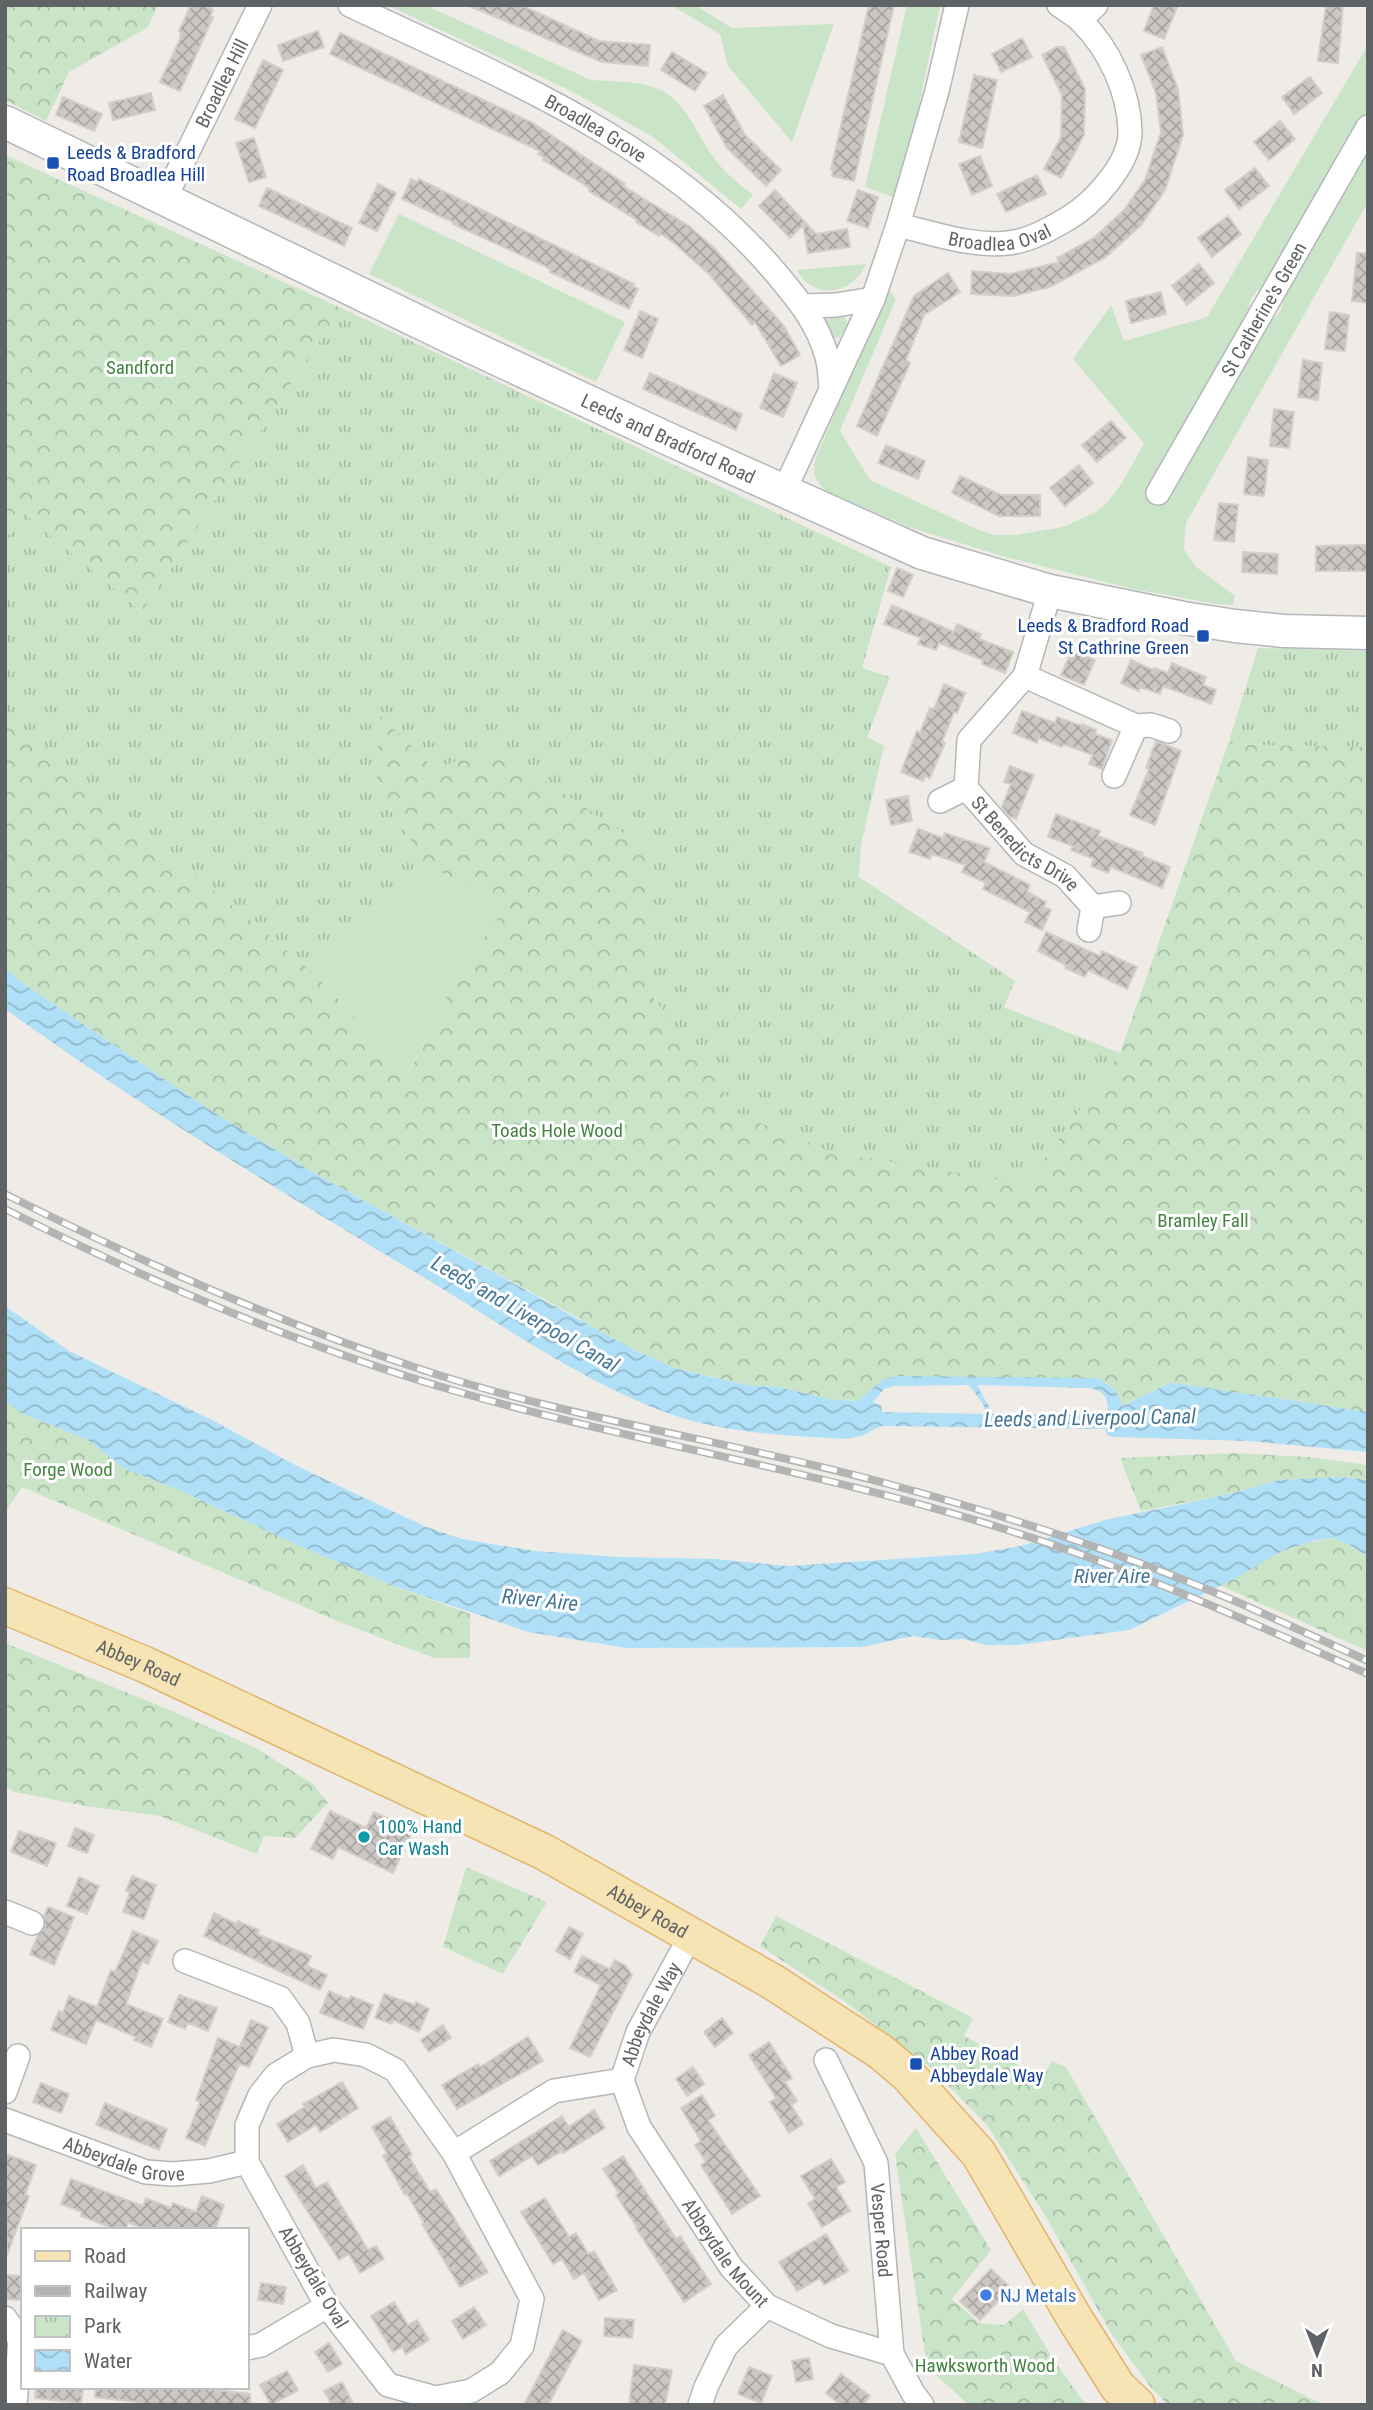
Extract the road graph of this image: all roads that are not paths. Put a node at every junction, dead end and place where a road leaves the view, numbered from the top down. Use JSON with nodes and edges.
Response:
{"nodes":[{"id":1,"x":260,"y":5,"type":"edge"},
{"id":2,"x":349,"y":5,"type":"edge"},
{"id":3,"x":957,"y":5,"type":"edge"},
{"id":4,"x":1059,"y":5,"type":"edge"},
{"id":5,"x":1088,"y":12,"type":"edge"},
{"id":6,"x":5,"y":122,"type":"edge"},
{"id":7,"x":1368,"y":127,"type":"edge"},
{"id":8,"x":164,"y":198,"type":"junction"},
{"id":9,"x":898,"y":225,"type":"junction"},
{"id":10,"x":873,"y":299,"type":"junction"},
{"id":11,"x":804,"y":306,"type":"junction"},
{"id":12,"x":831,"y":389,"type":"junction"},
{"id":13,"x":783,"y":491,"type":"junction"},
{"id":14,"x":1158,"y":493,"type":"dead end"},
{"id":15,"x":1050,"y":591,"type":"junction"},
{"id":16,"x":1368,"y":633,"type":"edge"},
{"id":17,"x":1025,"y":676,"type":"junction"},
{"id":18,"x":1136,"y":726,"type":"junction"},
{"id":19,"x":1169,"y":731,"type":"dead end"},
{"id":20,"x":1114,"y":776,"type":"dead end"},
{"id":21,"x":966,"y":788,"type":"junction"},
{"id":22,"x":940,"y":801,"type":"dead end"},
{"id":23,"x":1119,"y":903,"type":"dead end"},
{"id":24,"x":1093,"y":907,"type":"junction"},
{"id":25,"x":1089,"y":930,"type":"dead end"},
{"id":26,"x":5,"y":1606,"type":"edge"},
{"id":27,"x":5,"y":1912,"type":"edge"},
{"id":28,"x":32,"y":1923,"type":"dead end"},
{"id":29,"x":691,"y":1935,"type":"junction"},
{"id":30,"x":186,"y":1961,"type":"dead end"},
{"id":31,"x":18,"y":2056,"type":"dead end"},
{"id":32,"x":307,"y":2056,"type":"junction"},
{"id":33,"x":826,"y":2060,"type":"dead end"},
{"id":34,"x":622,"y":2080,"type":"junction"},
{"id":35,"x":5,"y":2092,"type":"edge"},
{"id":36,"x":5,"y":2120,"type":"edge"},
{"id":37,"x":453,"y":2153,"type":"junction"},
{"id":38,"x":247,"y":2162,"type":"junction"},
{"id":39,"x":327,"y":2306,"type":"junction"},
{"id":40,"x":767,"y":2306,"type":"junction"},
{"id":41,"x":5,"y":2318,"type":"edge"},
{"id":42,"x":21,"y":2340,"type":"edge"},
{"id":43,"x":248,"y":2348,"type":"edge"},
{"id":44,"x":892,"y":2354,"type":"junction"},
{"id":45,"x":436,"y":2401,"type":"edge"},
{"id":46,"x":15,"y":2405,"type":"edge"},
{"id":47,"x":701,"y":2405,"type":"edge"},
{"id":48,"x":922,"y":2405,"type":"edge"},
{"id":49,"x":1138,"y":2405,"type":"edge"}],
"edges":[{"from":1,"to":8,"type":"street","name":"Broadlea Hill"},
{"from":2,"to":11,"type":"street","name":"Broadlea Grove"},
{"from":3,"to":9,"type":"street"},
{"from":4,"to":5,"type":"street","name":"Broadlea Oval"},
{"from":5,"to":9,"type":"street","name":"Broadlea Oval"},
{"from":6,"to":8,"type":"main road","name":"Leeds and Bradford Road"},
{"from":7,"to":14,"type":"street","name":"St Catherine's Green"},
{"from":8,"to":13,"type":"main road","name":"Leeds and Bradford Road"},
{"from":9,"to":10,"type":"street"},
{"from":10,"to":11,"type":"street"},
{"from":10,"to":12,"type":"street"},
{"from":11,"to":12,"type":"street","name":"Broadlea Grove"},
{"from":12,"to":13,"type":"street"},
{"from":13,"to":15,"type":"main road","name":"Leeds and Bradford Road"},
{"from":15,"to":16,"type":"main road","name":"Leeds and Bradford Road"},
{"from":15,"to":17,"type":"street","name":"St Benedicts Drive"},
{"from":17,"to":18,"type":"street"},
{"from":17,"to":21,"type":"street","name":"St Benedicts Drive"},
{"from":18,"to":19,"type":"street"},
{"from":18,"to":20,"type":"street"},
{"from":21,"to":22,"type":"street"},
{"from":21,"to":24,"type":"street","name":"St Benedicts Drive"},
{"from":23,"to":24,"type":"street"},
{"from":24,"to":25,"type":"street"},
{"from":26,"to":29,"type":"main road","name":"Abbey Road"},
{"from":27,"to":28,"type":"street"},
{"from":29,"to":34,"type":"street","name":"Abbeydale Way"},
{"from":29,"to":49,"type":"main road","name":"Abbey Road"},
{"from":30,"to":32,"type":"street"},
{"from":31,"to":35,"type":"street"},
{"from":32,"to":37,"type":"street","name":"Abbeydale Oval"},
{"from":32,"to":38,"type":"street","name":"Abbeydale Oval"},
{"from":33,"to":44,"type":"street","name":"Vesper Road"},
{"from":34,"to":37,"type":"street","name":"Abbeydale Way"},
{"from":34,"to":40,"type":"street","name":"Abbeydale Mount"},
{"from":36,"to":38,"type":"street","name":"Abbeydale Grove"},
{"from":37,"to":45,"type":"street","name":"Abbeydale Oval"},
{"from":38,"to":39,"type":"street","name":"Abbeydale Oval"},
{"from":39,"to":43,"type":"street"},
{"from":39,"to":45,"type":"street","name":"Abbeydale Oval"},
{"from":40,"to":44,"type":"street","name":"Abbeydale Mount"},
{"from":40,"to":47,"type":"street"},
{"from":41,"to":42,"type":"street"},
{"from":42,"to":46,"type":"street"},
{"from":44,"to":48,"type":"street","name":"Vesper Road"}]}
